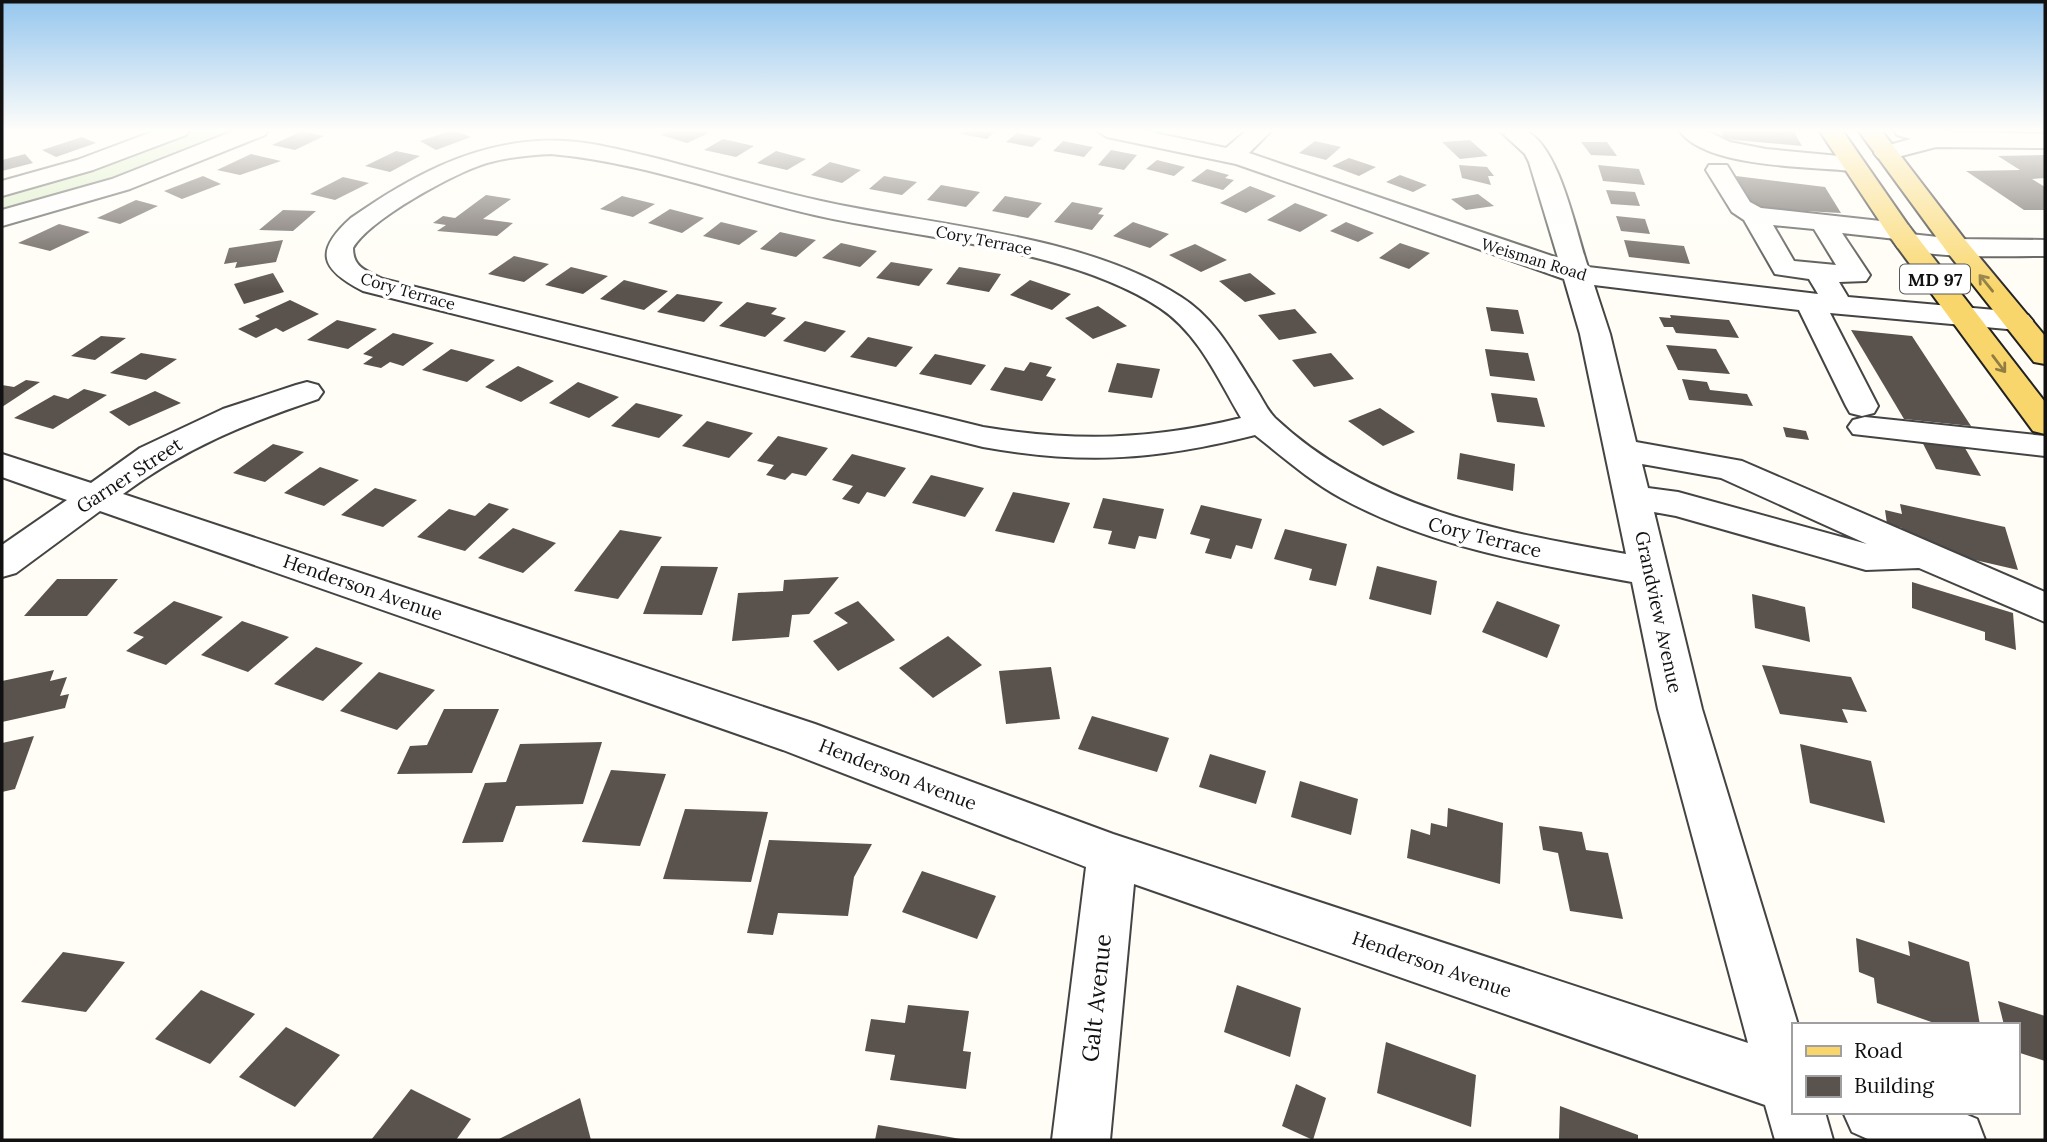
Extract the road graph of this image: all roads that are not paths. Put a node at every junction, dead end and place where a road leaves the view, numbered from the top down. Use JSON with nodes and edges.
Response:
{"nodes":[{"id":1,"x":24,"y":183,"type":"edge"},
{"id":2,"x":123,"y":183,"type":"edge"},
{"id":3,"x":427,"y":183,"type":"edge"},
{"id":4,"x":724,"y":183,"type":"edge"},
{"id":5,"x":1314,"y":183,"type":"edge"},
{"id":6,"x":1548,"y":183,"type":"edge"},
{"id":7,"x":1726,"y":183,"type":"edge"},
{"id":8,"x":1864,"y":183,"type":"edge"},
{"id":9,"x":1908,"y":183,"type":"edge"},
{"id":10,"x":2,"y":190,"type":"edge"},
{"id":11,"x":1754,"y":215,"type":"junction"},
{"id":12,"x":2,"y":218,"type":"edge"},
{"id":13,"x":1822,"y":222,"type":"junction"},
{"id":14,"x":1903,"y":237,"type":"junction"},
{"id":15,"x":1957,"y":247,"type":"junction"},
{"id":16,"x":2045,"y":248,"type":"edge"},
{"id":17,"x":1819,"y":272,"type":"junction"},
{"id":18,"x":1576,"y":274,"type":"junction"},
{"id":19,"x":1825,"y":304,"type":"junction"},
{"id":20,"x":1964,"y":317,"type":"junction"},
{"id":21,"x":2025,"y":317,"type":"edge"},
{"id":22,"x":2045,"y":355,"type":"edge"},
{"id":23,"x":307,"y":391,"type":"dead end"},
{"id":24,"x":1261,"y":423,"type":"junction"},
{"id":25,"x":2045,"y":424,"type":"edge"},
{"id":26,"x":2045,"y":446,"type":"edge"},
{"id":27,"x":1622,"y":450,"type":"junction"},
{"id":28,"x":2,"y":466,"type":"edge"},
{"id":29,"x":95,"y":495,"type":"junction"},
{"id":30,"x":1633,"y":498,"type":"junction"},
{"id":31,"x":1930,"y":558,"type":"junction"},
{"id":32,"x":2,"y":564,"type":"edge"},
{"id":33,"x":1651,"y":572,"type":"junction"},
{"id":34,"x":2045,"y":608,"type":"edge"},
{"id":35,"x":1112,"y":855,"type":"junction"},
{"id":36,"x":1792,"y":1097,"type":"edge"},
{"id":37,"x":1797,"y":1114,"type":"edge"},
{"id":38,"x":1878,"y":1114,"type":"edge"},
{"id":39,"x":1081,"y":1140,"type":"edge"},
{"id":40,"x":1804,"y":1140,"type":"edge"},
{"id":41,"x":1956,"y":1140,"type":"edge"}],
"edges":[{"from":1,"to":10,"type":"street"},
{"from":2,"to":12,"type":"street"},
{"from":3,"to":24,"type":"street","name":"Cory Terrace"},
{"from":4,"to":24,"type":"street","name":"Cory Terrace"},
{"from":5,"to":18,"type":"street","name":"Weisman Road"},
{"from":6,"to":18,"type":"street","name":"Grandview Avenue"},
{"from":7,"to":11,"type":"street"},
{"from":8,"to":14,"type":"main road","number":"MD 97"},
{"from":9,"to":15,"type":"main road","number":"MD 97"},
{"from":11,"to":13,"type":"street"},
{"from":11,"to":17,"type":"street"},
{"from":13,"to":14,"type":"street"},
{"from":13,"to":17,"type":"street"},
{"from":14,"to":15,"type":"street"},
{"from":14,"to":20,"type":"main road","number":"MD 97"},
{"from":15,"to":16,"type":"street"},
{"from":21,"to":15,"type":"main road","number":"MD 97","one_way":true},
{"from":17,"to":19,"type":"street"},
{"from":18,"to":19,"type":"street","name":"Weisman Road"},
{"from":18,"to":27,"type":"street","name":"Grandview Avenue"},
{"from":19,"to":20,"type":"street","name":"Weisman Road"},
{"from":19,"to":26,"type":"street"},
{"from":20,"to":21,"type":"street","name":"Weisman Road"},
{"from":20,"to":25,"type":"main road","number":"MD 97","one_way":true},
{"from":21,"to":22,"type":"main road","number":"MD 97"},
{"from":23,"to":29,"type":"street","name":"Garner Street"},
{"from":24,"to":33,"type":"street","name":"Cory Terrace"},
{"from":27,"to":30,"type":"street","name":"Grandview Avenue"},
{"from":27,"to":31,"type":"street"},
{"from":28,"to":29,"type":"street","name":"Henderson Avenue"},
{"from":29,"to":32,"type":"street","name":"Garner Street"},
{"from":29,"to":35,"type":"street","name":"Henderson Avenue"},
{"from":30,"to":31,"type":"street"},
{"from":30,"to":33,"type":"street","name":"Grandview Avenue"},
{"from":31,"to":34,"type":"street"},
{"from":33,"to":36,"type":"street","name":"Grandview Avenue"},
{"from":35,"to":36,"type":"street","name":"Henderson Avenue"},
{"from":35,"to":39,"type":"street","name":"Galt Avenue"},
{"from":37,"to":40,"type":"street","name":"Grandview Avenue"},
{"from":38,"to":41,"type":"street"}]}
